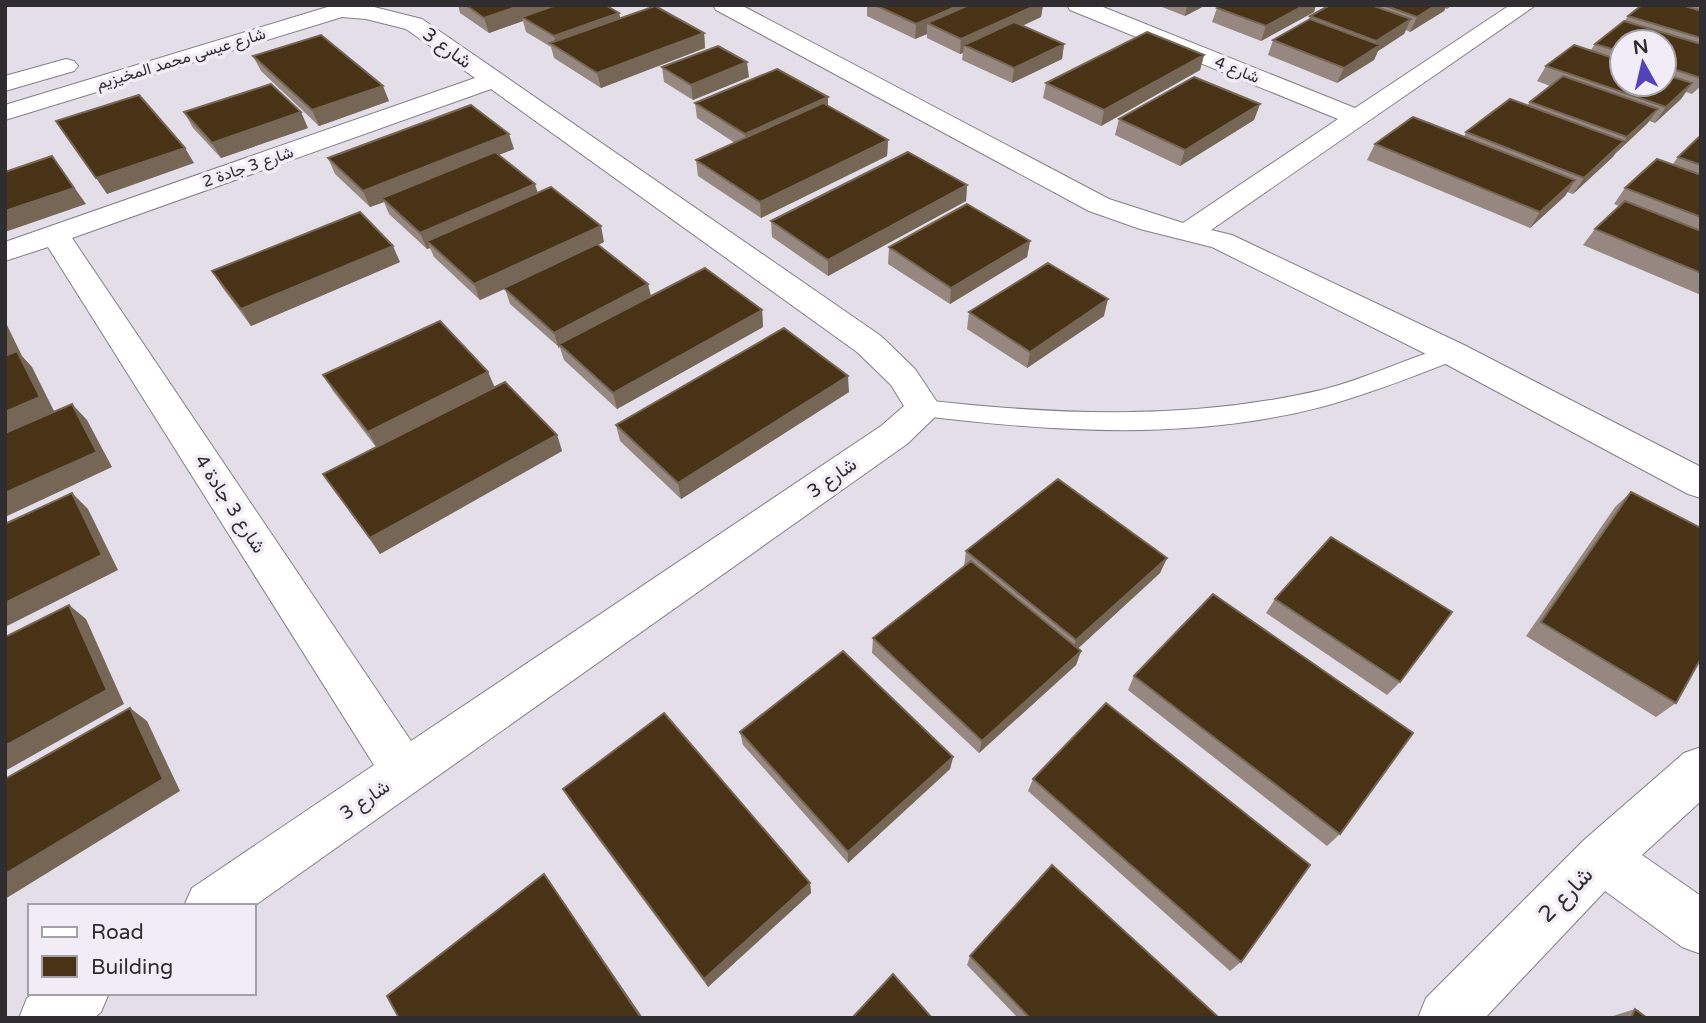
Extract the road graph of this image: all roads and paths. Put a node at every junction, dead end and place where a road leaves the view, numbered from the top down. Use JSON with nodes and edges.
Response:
{"nodes":[{"id":1,"x":724,"y":5,"type":"edge"},
{"id":2,"x":1078,"y":5,"type":"edge"},
{"id":3,"x":1525,"y":5,"type":"edge"},
{"id":4,"x":347,"y":8,"type":"edge"},
{"id":5,"x":411,"y":15,"type":"edge"},
{"id":6,"x":91,"y":59,"type":"dead end"},
{"id":7,"x":39,"y":75,"type":"junction"},
{"id":8,"x":5,"y":79,"type":"edge"},
{"id":9,"x":491,"y":80,"type":"junction"},
{"id":10,"x":5,"y":84,"type":"edge"},
{"id":11,"x":5,"y":113,"type":"edge"},
{"id":12,"x":1357,"y":118,"type":"junction"},
{"id":13,"x":1190,"y":231,"type":"junction"},
{"id":14,"x":55,"y":235,"type":"junction"},
{"id":15,"x":5,"y":252,"type":"edge"},
{"id":16,"x":1452,"y":353,"type":"junction"},
{"id":17,"x":923,"y":408,"type":"junction"},
{"id":18,"x":1701,"y":484,"type":"edge"},
{"id":19,"x":1701,"y":769,"type":"edge"},
{"id":20,"x":405,"y":772,"type":"junction"},
{"id":21,"x":1602,"y":858,"type":"junction"},
{"id":22,"x":213,"y":904,"type":"edge"},
{"id":23,"x":1701,"y":928,"type":"edge"},
{"id":24,"x":79,"y":995,"type":"edge"},
{"id":25,"x":47,"y":1018,"type":"edge"},
{"id":26,"x":1446,"y":1018,"type":"edge"}],
"edges":[{"from":1,"to":13,"type":"street"},
{"from":2,"to":12,"type":"street","name":"شارع 4"},
{"from":3,"to":12,"type":"street"},
{"from":4,"to":5,"type":"street","name":"شارع 3"},
{"from":4,"to":11,"type":"street","name":"شارع عيسى محمد المخيزيم"},
{"from":5,"to":9,"type":"street","name":"شارع 3"},
{"from":6,"to":7,"type":"street","name":"شارع عيسى محمد المخيزيم"},
{"from":7,"to":8,"type":"street"},
{"from":7,"to":10,"type":"street","name":"شارع عيسى محمد المخيزيم"},
{"from":9,"to":14,"type":"street","name":"شارع 3 جادة 2"},
{"from":9,"to":17,"type":"street","name":"شارع 3"},
{"from":12,"to":13,"type":"street"},
{"from":13,"to":16,"type":"street"},
{"from":14,"to":15,"type":"street","name":"شارع 3 جادة 2"},
{"from":14,"to":20,"type":"street","name":"شارع 3 جادة 4"},
{"from":16,"to":17,"type":"lane"},
{"from":16,"to":18,"type":"street"},
{"from":17,"to":20,"type":"street","name":"شارع 3"},
{"from":19,"to":21,"type":"street"},
{"from":20,"to":22,"type":"street","name":"شارع 3"},
{"from":21,"to":23,"type":"street","name":"شارع 2"},
{"from":21,"to":26,"type":"street","name":"شارع 2"},
{"from":24,"to":25,"type":"street"}]}
